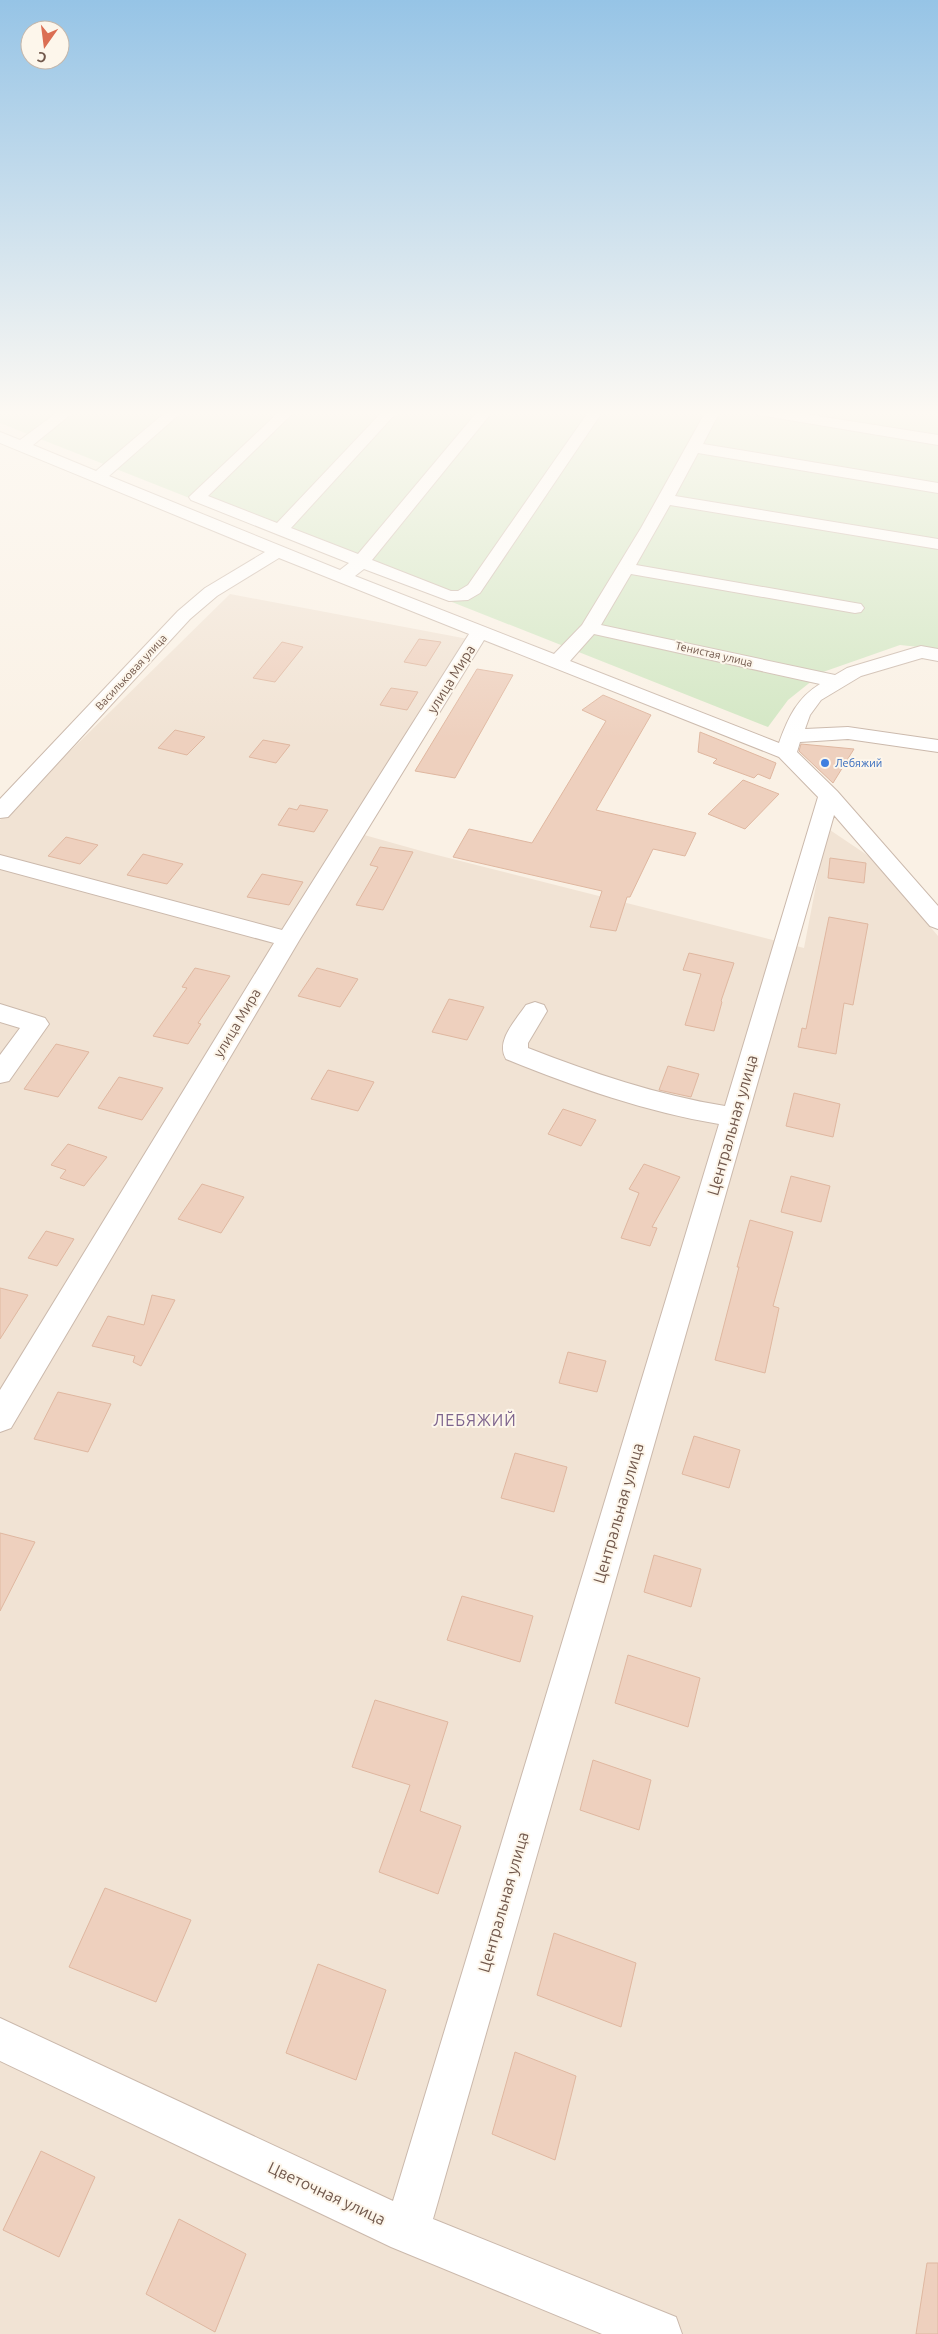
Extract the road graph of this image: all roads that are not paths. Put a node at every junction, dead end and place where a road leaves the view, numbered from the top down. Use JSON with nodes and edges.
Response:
{"nodes":[{"id":1,"x":203,"y":520,"type":"edge"},
{"id":2,"x":255,"y":520,"type":"edge"},
{"id":3,"x":289,"y":520,"type":"edge"},
{"id":4,"x":396,"y":520,"type":"edge"},
{"id":5,"x":521,"y":520,"type":"edge"},
{"id":6,"x":653,"y":520,"type":"edge"},
{"id":7,"x":792,"y":520,"type":"edge"},
{"id":8,"x":280,"y":530,"type":"junction"},
{"id":9,"x":938,"y":544,"type":"edge"},
{"id":10,"x":278,"y":551,"type":"junction"},
{"id":11,"x":361,"y":562,"type":"junction"},
{"id":12,"x":625,"y":568,"type":"junction"},
{"id":13,"x":342,"y":577,"type":"junction"},
{"id":14,"x":855,"y":608,"type":"dead end"},
{"id":15,"x":590,"y":628,"type":"junction"},
{"id":16,"x":480,"y":632,"type":"junction"},
{"id":17,"x":938,"y":637,"type":"edge"},
{"id":18,"x":929,"y":654,"type":"edge"},
{"id":19,"x":557,"y":663,"type":"junction"},
{"id":20,"x":838,"y":682,"type":"junction"},
{"id":21,"x":789,"y":745,"type":"junction"},
{"id":22,"x":938,"y":746,"type":"edge"},
{"id":23,"x":829,"y":796,"type":"junction"},
{"id":24,"x":0,"y":812,"type":"edge"},
{"id":25,"x":0,"y":862,"type":"edge"},
{"id":26,"x":938,"y":921,"type":"edge"},
{"id":27,"x":288,"y":938,"type":"junction"},
{"id":28,"x":535,"y":1011,"type":"dead end"},
{"id":29,"x":0,"y":1013,"type":"edge"},
{"id":30,"x":0,"y":1074,"type":"edge"},
{"id":31,"x":734,"y":1116,"type":"junction"},
{"id":32,"x":0,"y":1418,"type":"edge"},
{"id":33,"x":0,"y":2039,"type":"edge"},
{"id":34,"x":407,"y":2231,"type":"junction"},
{"id":35,"x":659,"y":2334,"type":"edge"}],
"edges":[{"from":1,"to":10,"type":"street"},
{"from":2,"to":8,"type":"street"},
{"from":3,"to":8,"type":"street"},
{"from":4,"to":11,"type":"street"},
{"from":5,"to":11,"type":"street"},
{"from":6,"to":12,"type":"street"},
{"from":7,"to":9,"type":"street"},
{"from":8,"to":11,"type":"street"},
{"from":10,"to":13,"type":"street"},
{"from":10,"to":24,"type":"street","name":"Васильковая улица"},
{"from":11,"to":13,"type":"street"},
{"from":12,"to":14,"type":"street"},
{"from":12,"to":15,"type":"street"},
{"from":13,"to":16,"type":"street"},
{"from":15,"to":19,"type":"street"},
{"from":15,"to":20,"type":"street","name":"Тенистая улица"},
{"from":16,"to":19,"type":"street"},
{"from":16,"to":27,"type":"street","name":"улица Мира"},
{"from":17,"to":18,"type":"street"},
{"from":18,"to":20,"type":"street"},
{"from":19,"to":21,"type":"street"},
{"from":20,"to":21,"type":"street"},
{"from":21,"to":22,"type":"street"},
{"from":21,"to":23,"type":"street"},
{"from":23,"to":26,"type":"street"},
{"from":23,"to":31,"type":"street","name":"Центральная улица"},
{"from":25,"to":27,"type":"street"},
{"from":27,"to":32,"type":"street","name":"улица Мира"},
{"from":28,"to":31,"type":"street"},
{"from":29,"to":30,"type":"street"},
{"from":31,"to":34,"type":"street","name":"Центральная улица"},
{"from":33,"to":34,"type":"street","name":"Цветочная улица"},
{"from":34,"to":35,"type":"street","name":"Цветочная улица"}]}
